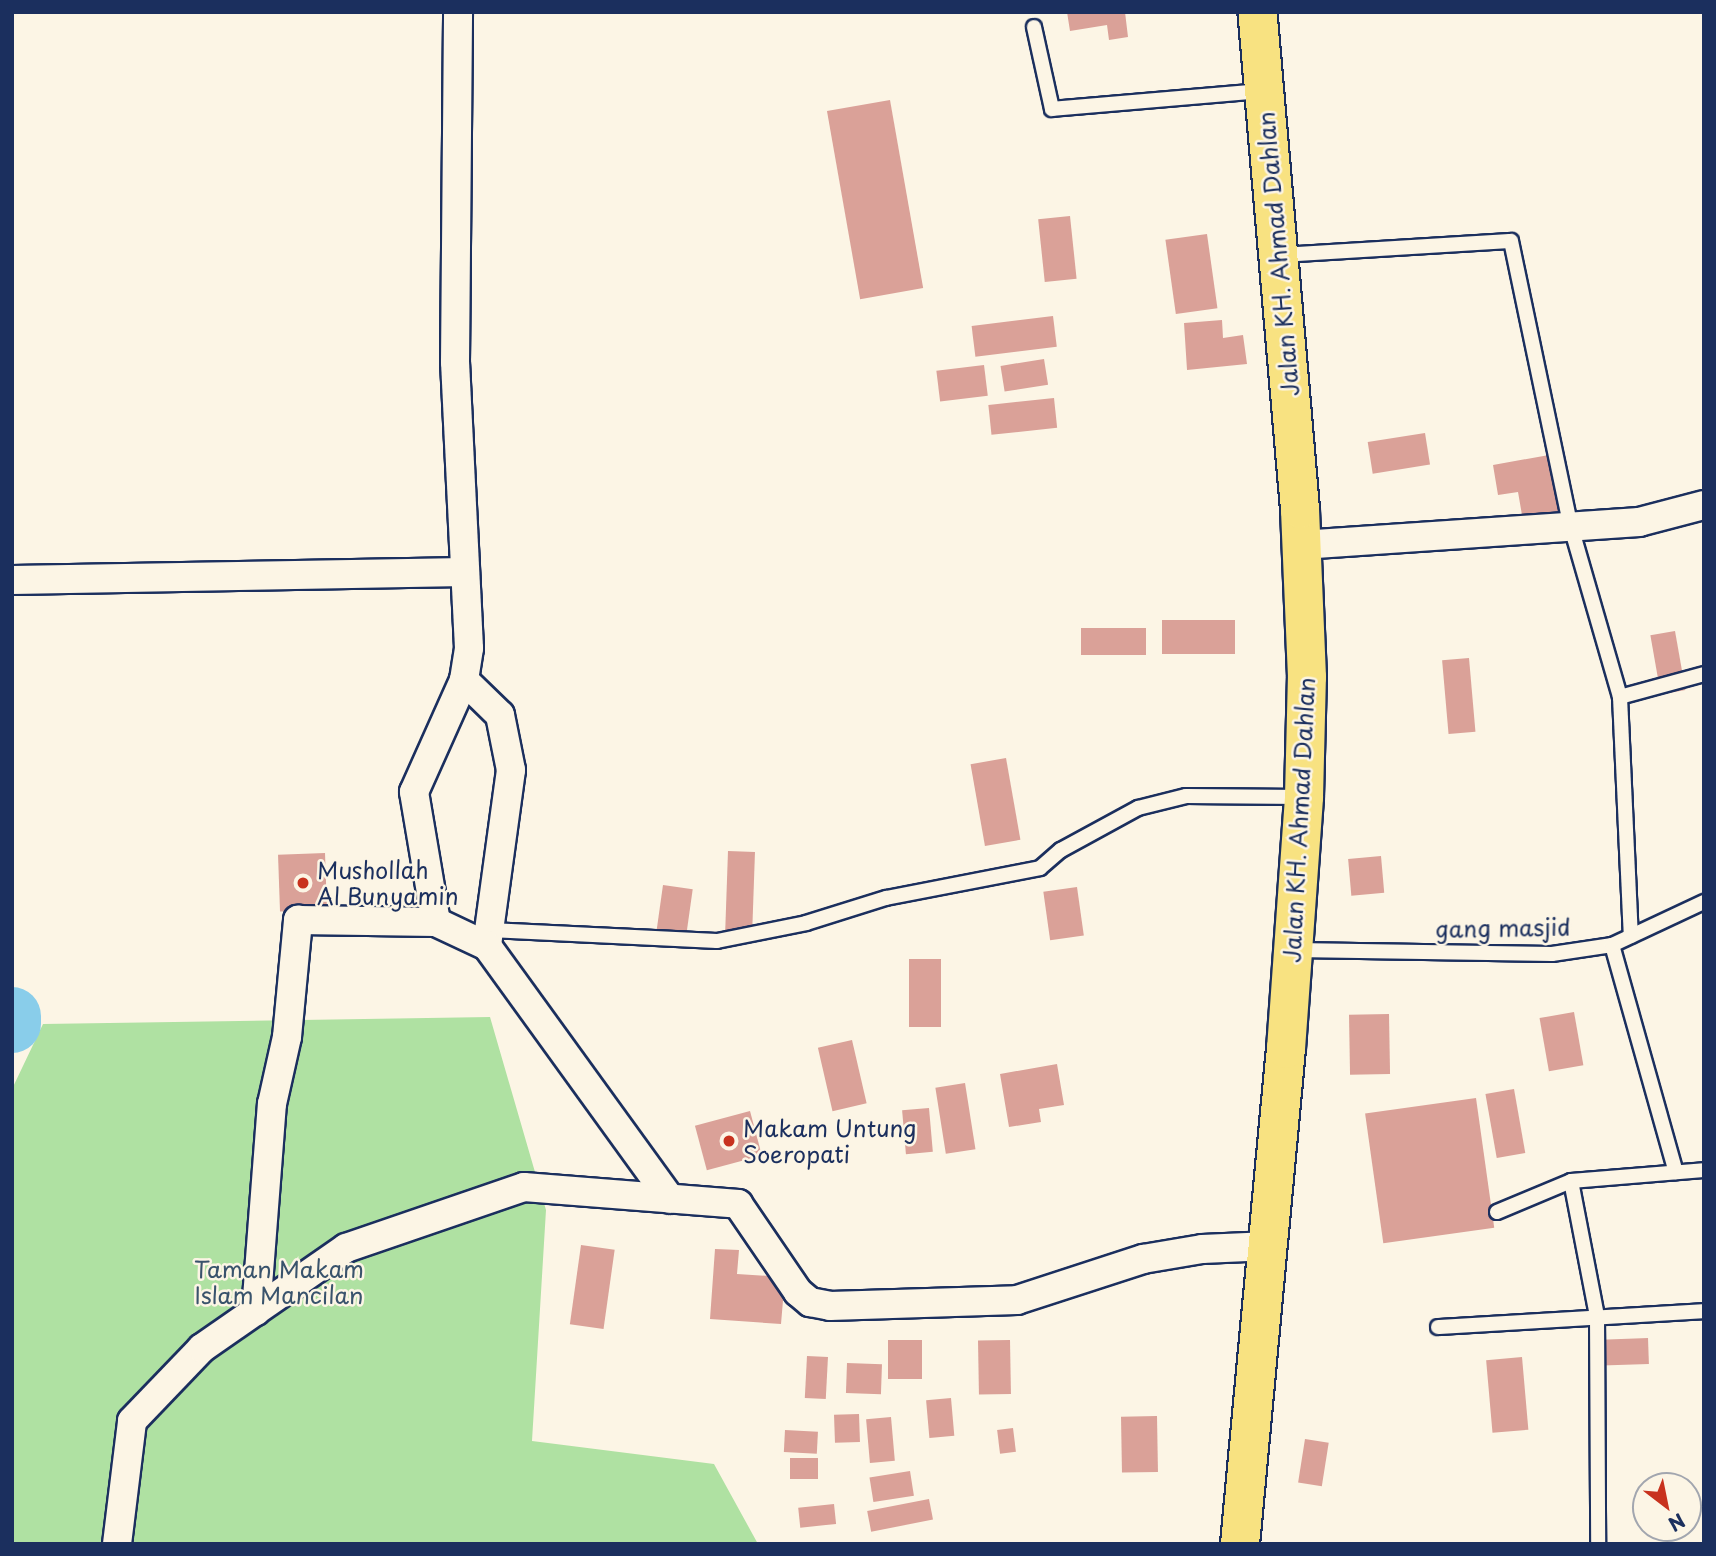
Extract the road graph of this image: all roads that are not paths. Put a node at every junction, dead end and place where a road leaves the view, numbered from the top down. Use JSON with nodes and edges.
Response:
{"nodes":[{"id":1,"x":458,"y":12,"type":"edge"},
{"id":2,"x":1257,"y":12,"type":"edge"},
{"id":3,"x":1034,"y":27,"type":"dead end"},
{"id":4,"x":1264,"y":90,"type":"junction"},
{"id":5,"x":1278,"y":255,"type":"junction"},
{"id":6,"x":1704,"y":505,"type":"edge"},
{"id":7,"x":1571,"y":527,"type":"junction"},
{"id":8,"x":1301,"y":545,"type":"junction"},
{"id":9,"x":465,"y":572,"type":"junction"},
{"id":10,"x":12,"y":580,"type":"edge"},
{"id":11,"x":1704,"y":674,"type":"edge"},
{"id":12,"x":464,"y":680,"type":"junction"},
{"id":13,"x":1620,"y":697,"type":"junction"},
{"id":14,"x":1304,"y":797,"type":"junction"},
{"id":15,"x":1704,"y":902,"type":"edge"},
{"id":16,"x":436,"y":922,"type":"junction"},
{"id":17,"x":1631,"y":936,"type":"junction"},
{"id":18,"x":488,"y":938,"type":"junction"},
{"id":19,"x":1612,"y":945,"type":"junction"},
{"id":20,"x":1293,"y":950,"type":"junction"},
{"id":21,"x":1704,"y":1170,"type":"edge"},
{"id":22,"x":1676,"y":1172,"type":"junction"},
{"id":23,"x":1571,"y":1181,"type":"junction"},
{"id":24,"x":670,"y":1199,"type":"junction"},
{"id":25,"x":1497,"y":1212,"type":"dead end"},
{"id":26,"x":1270,"y":1246,"type":"junction"},
{"id":27,"x":256,"y":1311,"type":"junction"},
{"id":28,"x":1704,"y":1311,"type":"edge"},
{"id":29,"x":1597,"y":1316,"type":"junction"},
{"id":30,"x":1438,"y":1327,"type":"dead end"},
{"id":31,"x":117,"y":1544,"type":"edge"},
{"id":32,"x":1240,"y":1544,"type":"edge"},
{"id":33,"x":1598,"y":1544,"type":"edge"}],
"edges":[{"from":1,"to":9,"type":"street"},
{"from":2,"to":4,"type":"main road","name":"Jalan KH. Ahmad Dahlan"},
{"from":3,"to":4,"type":"lane"},
{"from":4,"to":5,"type":"main road","name":"Jalan KH. Ahmad Dahlan"},
{"from":5,"to":7,"type":"lane"},
{"from":5,"to":8,"type":"main road","name":"Jalan KH. Ahmad Dahlan"},
{"from":6,"to":7,"type":"street"},
{"from":7,"to":8,"type":"street"},
{"from":7,"to":13,"type":"lane"},
{"from":8,"to":14,"type":"main road","name":"Jalan KH. Ahmad Dahlan"},
{"from":9,"to":10,"type":"street"},
{"from":9,"to":12,"type":"street"},
{"from":11,"to":13,"type":"lane"},
{"from":12,"to":16,"type":"street"},
{"from":12,"to":18,"type":"street"},
{"from":13,"to":17,"type":"lane"},
{"from":14,"to":18,"type":"lane"},
{"from":14,"to":20,"type":"main road","name":"Jalan KH. Ahmad Dahlan"},
{"from":15,"to":17,"type":"lane","name":"gang masjid"},
{"from":16,"to":18,"type":"street"},
{"from":16,"to":27,"type":"street"},
{"from":17,"to":19,"type":"lane","name":"gang masjid"},
{"from":18,"to":24,"type":"street"},
{"from":19,"to":20,"type":"lane","name":"gang masjid"},
{"from":19,"to":22,"type":"lane"},
{"from":20,"to":26,"type":"main road","name":"Jalan KH. Ahmad Dahlan"},
{"from":21,"to":22,"type":"lane"},
{"from":22,"to":23,"type":"lane"},
{"from":23,"to":25,"type":"lane"},
{"from":23,"to":29,"type":"lane"},
{"from":24,"to":26,"type":"street"},
{"from":24,"to":27,"type":"street"},
{"from":26,"to":32,"type":"main road","name":"Jalan KH. Ahmad Dahlan"},
{"from":27,"to":31,"type":"street"},
{"from":28,"to":29,"type":"lane"},
{"from":29,"to":30,"type":"lane"},
{"from":29,"to":33,"type":"lane"}]}
